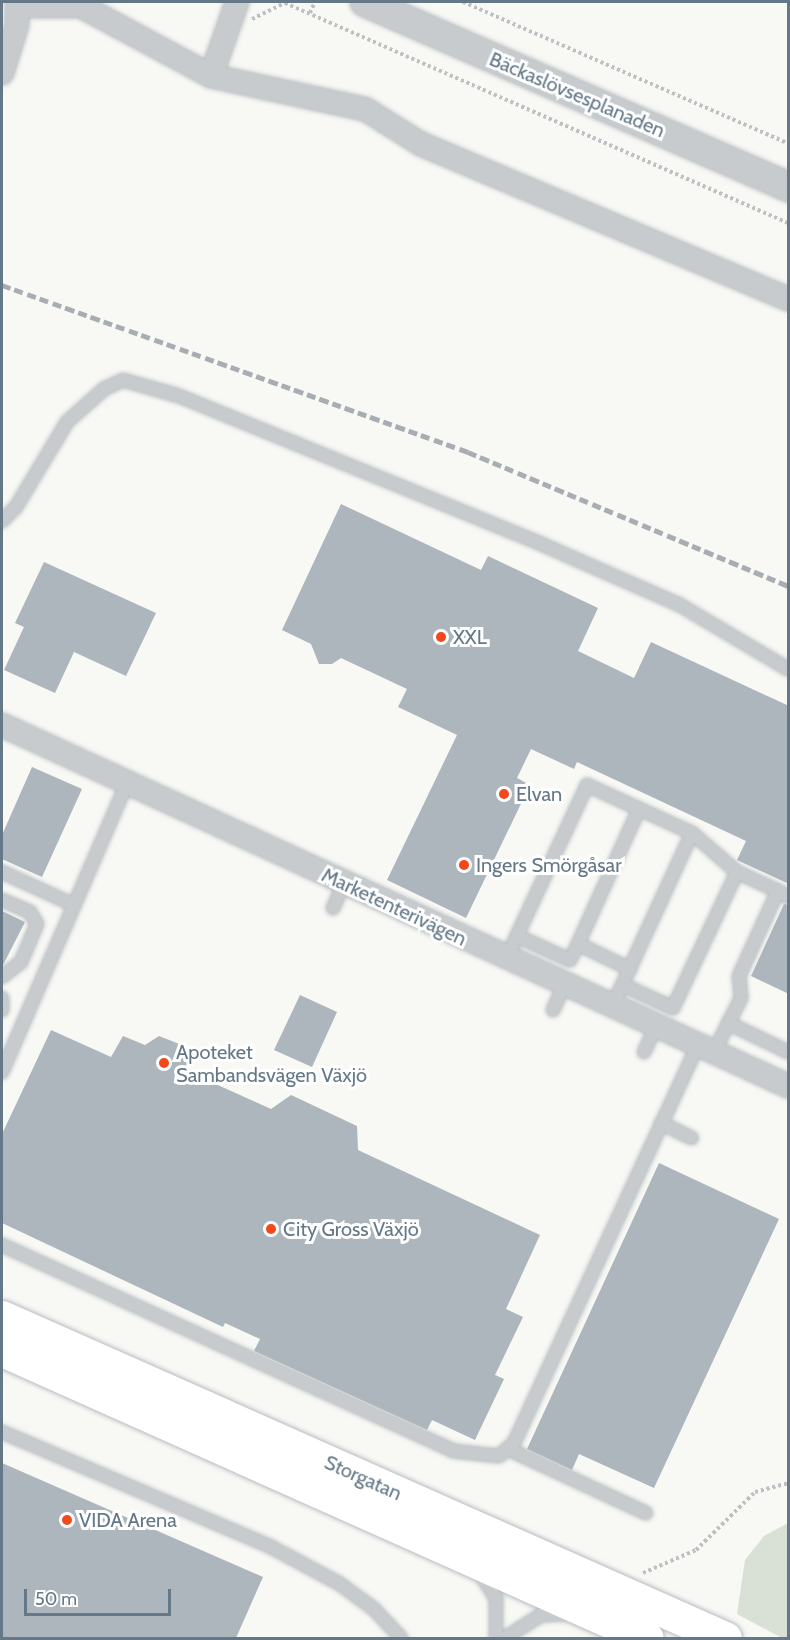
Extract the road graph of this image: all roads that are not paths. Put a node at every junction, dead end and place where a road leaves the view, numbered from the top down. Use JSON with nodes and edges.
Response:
{"nodes":[{"id":1,"x":365,"y":2,"type":"edge"},
{"id":2,"x":398,"y":2,"type":"edge"},
{"id":3,"x":240,"y":5,"type":"edge"},
{"id":4,"x":2,"y":74,"type":"edge"},
{"id":5,"x":211,"y":76,"type":"junction"},
{"id":6,"x":789,"y":171,"type":"edge"},
{"id":7,"x":789,"y":187,"type":"edge"},
{"id":8,"x":789,"y":299,"type":"edge"},
{"id":9,"x":2,"y":521,"type":"edge"},
{"id":10,"x":789,"y":669,"type":"edge"},
{"id":11,"x":2,"y":725,"type":"edge"},
{"id":12,"x":127,"y":783,"type":"junction"},
{"id":13,"x":639,"y":809,"type":"junction"},
{"id":14,"x":692,"y":833,"type":"junction"},
{"id":15,"x":2,"y":872,"type":"edge"},
{"id":16,"x":737,"y":872,"type":"junction"},
{"id":17,"x":344,"y":884,"type":"junction"},
{"id":18,"x":783,"y":894,"type":"edge"},
{"id":19,"x":2,"y":900,"type":"edge"},
{"id":20,"x":74,"y":905,"type":"junction"},
{"id":21,"x":333,"y":908,"type":"dead end"},
{"id":22,"x":517,"y":936,"type":"junction"},
{"id":23,"x":578,"y":944,"type":"junction"},
{"id":24,"x":506,"y":959,"type":"junction"},
{"id":25,"x":630,"y":969,"type":"junction"},
{"id":26,"x":2,"y":977,"type":"edge"},
{"id":27,"x":564,"y":985,"type":"junction"},
{"id":28,"x":623,"y":985,"type":"junction"},
{"id":29,"x":2,"y":998,"type":"edge"},
{"id":30,"x":612,"y":1007,"type":"junction"},
{"id":31,"x":2,"y":1010,"type":"edge"},
{"id":32,"x":554,"y":1010,"type":"dead end"},
{"id":33,"x":728,"y":1023,"type":"junction"},
{"id":34,"x":655,"y":1028,"type":"junction"},
{"id":35,"x":705,"y":1051,"type":"junction"},
{"id":36,"x":644,"y":1052,"type":"dead end"},
{"id":37,"x":789,"y":1052,"type":"edge"},
{"id":38,"x":2,"y":1072,"type":"edge"},
{"id":39,"x":789,"y":1086,"type":"edge"},
{"id":40,"x":661,"y":1123,"type":"junction"},
{"id":41,"x":692,"y":1138,"type":"dead end"},
{"id":42,"x":2,"y":1245,"type":"edge"},
{"id":43,"x":2,"y":1317,"type":"edge"},
{"id":44,"x":2,"y":1350,"type":"edge"},
{"id":45,"x":2,"y":1432,"type":"edge"},
{"id":46,"x":508,"y":1449,"type":"junction"},
{"id":47,"x":646,"y":1513,"type":"dead end"},
{"id":48,"x":444,"y":1545,"type":"junction"},
{"id":49,"x":602,"y":1616,"type":"junction"},
{"id":50,"x":401,"y":1638,"type":"edge"},
{"id":51,"x":496,"y":1638,"type":"edge"},
{"id":52,"x":506,"y":1638,"type":"edge"},
{"id":53,"x":647,"y":1638,"type":"edge"},
{"id":54,"x":725,"y":1638,"type":"edge"}],
"edges":[{"from":1,"to":7,"type":"street","name":"Bäckaslövsesplanaden"},
{"from":2,"to":6,"type":"street","name":"Bäckaslövsesplanaden"},
{"from":3,"to":5,"type":"street"},
{"from":4,"to":5,"type":"street"},
{"from":5,"to":8,"type":"street"},
{"from":9,"to":10,"type":"lane"},
{"from":11,"to":12,"type":"street","name":"Marketenterivägen"},
{"from":12,"to":17,"type":"street","name":"Marketenterivägen"},
{"from":12,"to":20,"type":"lane"},
{"from":13,"to":14,"type":"lane"},
{"from":13,"to":22,"type":"lane"},
{"from":13,"to":23,"type":"lane"},
{"from":14,"to":16,"type":"lane"},
{"from":14,"to":25,"type":"lane"},
{"from":15,"to":20,"type":"lane"},
{"from":16,"to":18,"type":"lane"},
{"from":16,"to":28,"type":"lane"},
{"from":17,"to":21,"type":"lane"},
{"from":17,"to":24,"type":"street","name":"Marketenterivägen"},
{"from":18,"to":33,"type":"lane"},
{"from":19,"to":26,"type":"lane"},
{"from":20,"to":38,"type":"lane"},
{"from":22,"to":23,"type":"lane"},
{"from":22,"to":24,"type":"lane"},
{"from":23,"to":25,"type":"lane"},
{"from":24,"to":27,"type":"street","name":"Marketenterivägen"},
{"from":25,"to":28,"type":"lane"},
{"from":27,"to":30,"type":"street","name":"Marketenterivägen"},
{"from":27,"to":32,"type":"lane"},
{"from":28,"to":30,"type":"lane"},
{"from":29,"to":31,"type":"lane"},
{"from":30,"to":34,"type":"street","name":"Marketenterivägen"},
{"from":33,"to":35,"type":"lane"},
{"from":33,"to":37,"type":"lane"},
{"from":34,"to":35,"type":"street","name":"Marketenterivägen"},
{"from":34,"to":36,"type":"lane"},
{"from":35,"to":39,"type":"street","name":"Marketenterivägen"},
{"from":35,"to":40,"type":"lane"},
{"from":40,"to":41,"type":"lane"},
{"from":40,"to":46,"type":"lane"},
{"from":42,"to":46,"type":"lane"},
{"from":43,"to":54,"type":"main road","name":"Storgatan"},
{"from":44,"to":48,"type":"main road","name":"Storgatan"},
{"from":45,"to":50,"type":"lane"},
{"from":46,"to":47,"type":"lane"},
{"from":48,"to":49,"type":"main road","name":"Storgatan"},
{"from":48,"to":51,"type":"lane"},
{"from":49,"to":52,"type":"lane"},
{"from":49,"to":53,"type":"main road","name":"Storgatan"}]}
